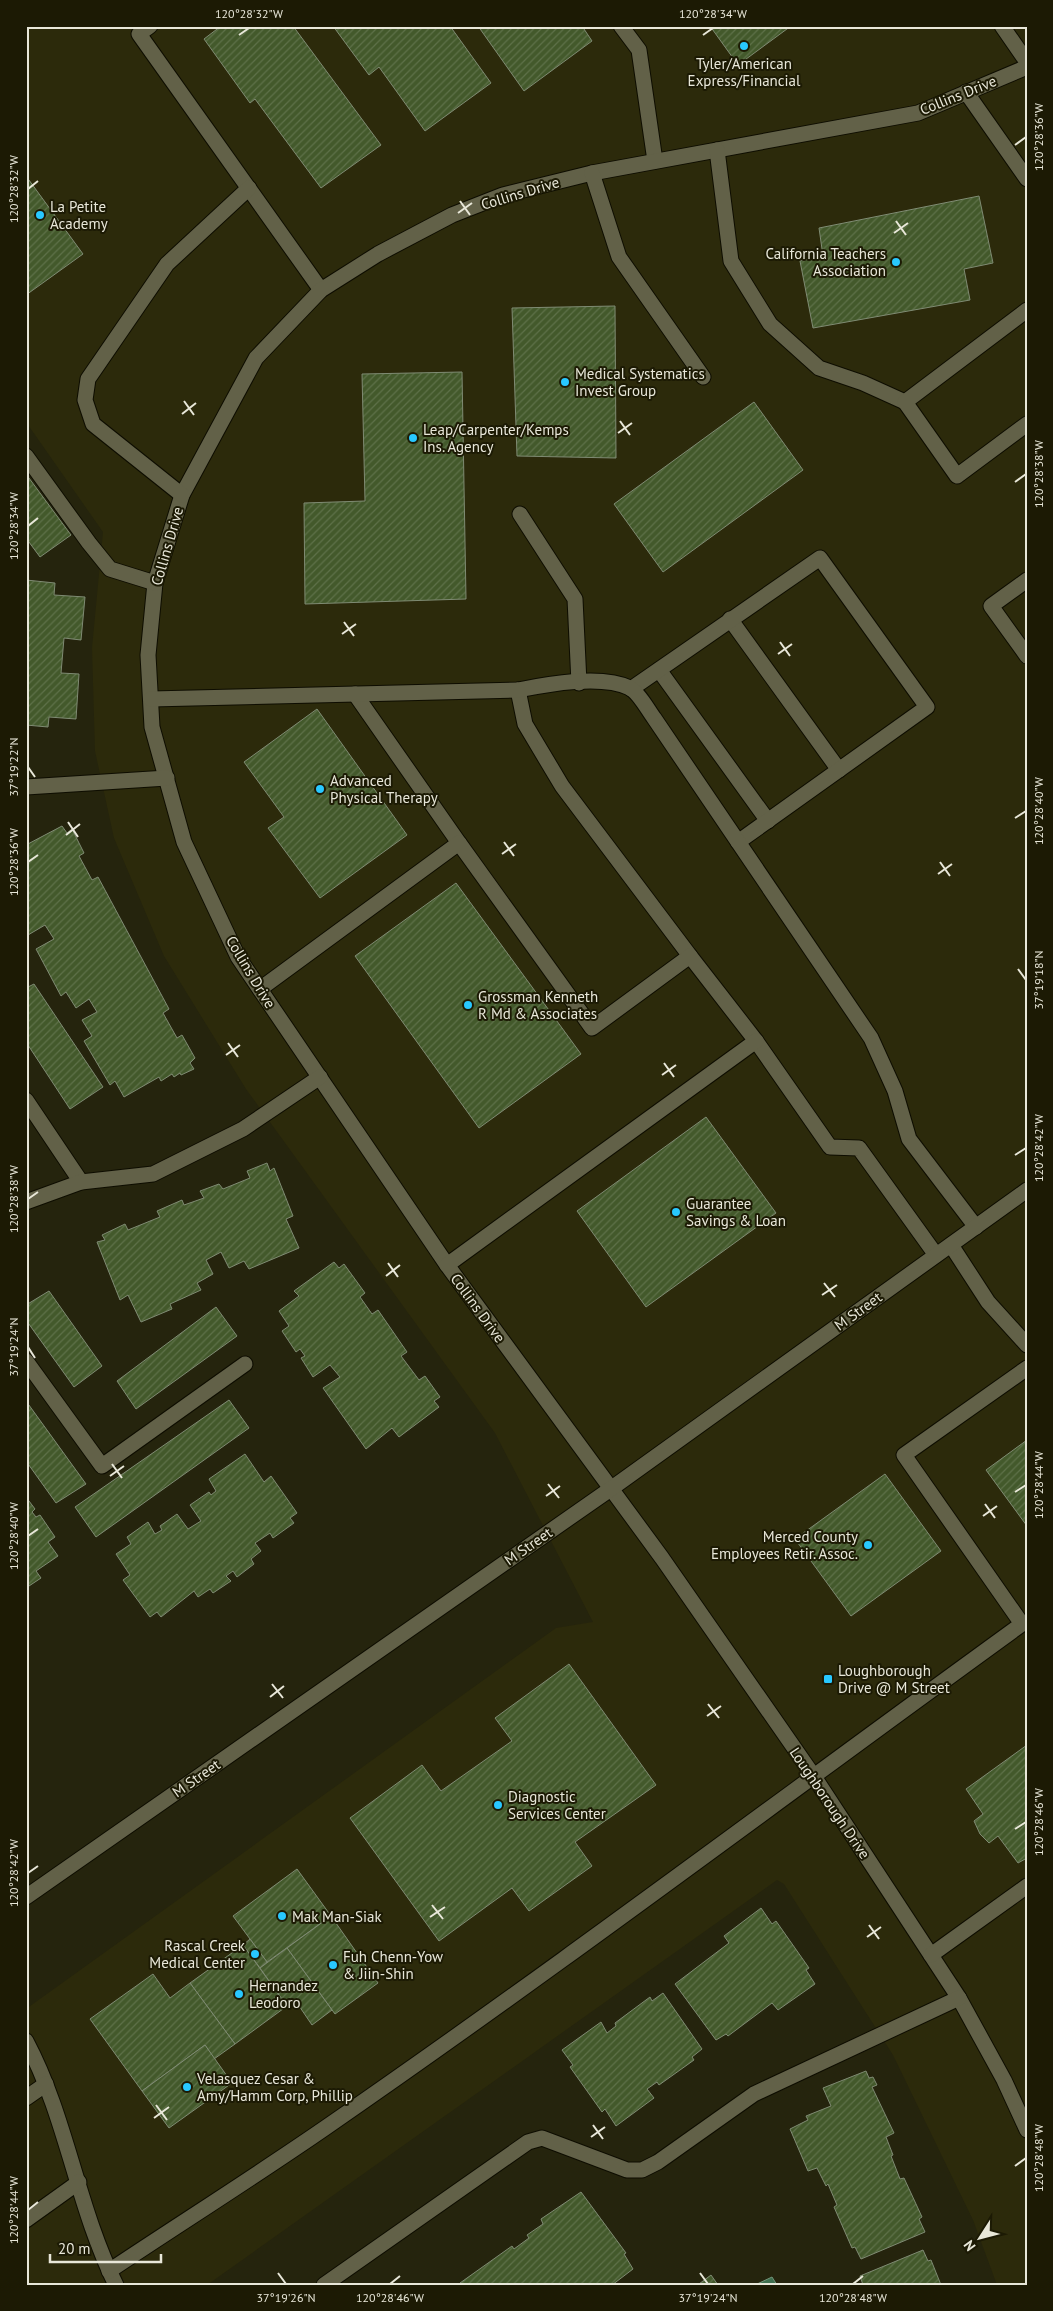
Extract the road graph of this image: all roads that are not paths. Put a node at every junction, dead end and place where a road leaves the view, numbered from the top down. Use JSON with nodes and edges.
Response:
{"nodes":[{"id":1,"x":150,"y":26,"type":"edge"},
{"id":2,"x":622,"y":26,"type":"edge"},
{"id":3,"x":1002,"y":26,"type":"edge"},
{"id":4,"x":1027,"y":62,"type":"edge"},
{"id":5,"x":1027,"y":67,"type":"edge"},
{"id":6,"x":966,"y":92,"type":"junction"},
{"id":7,"x":717,"y":150,"type":"junction"},
{"id":8,"x":655,"y":161,"type":"junction"},
{"id":9,"x":592,"y":173,"type":"junction"},
{"id":10,"x":1027,"y":179,"type":"edge"},
{"id":11,"x":248,"y":188,"type":"junction"},
{"id":12,"x":321,"y":290,"type":"junction"},
{"id":13,"x":1027,"y":310,"type":"edge"},
{"id":14,"x":703,"y":377,"type":"dead end"},
{"id":15,"x":905,"y":402,"type":"junction"},
{"id":16,"x":1027,"y":424,"type":"edge"},
{"id":17,"x":26,"y":456,"type":"edge"},
{"id":18,"x":182,"y":496,"type":"junction"},
{"id":19,"x":520,"y":514,"type":"dead end"},
{"id":20,"x":1027,"y":580,"type":"edge"},
{"id":21,"x":155,"y":583,"type":"junction"},
{"id":22,"x":730,"y":619,"type":"junction"},
{"id":23,"x":1027,"y":656,"type":"edge"},
{"id":24,"x":659,"y":670,"type":"junction"},
{"id":25,"x":579,"y":683,"type":"junction"},
{"id":26,"x":631,"y":689,"type":"junction"},
{"id":27,"x":518,"y":690,"type":"junction"},
{"id":28,"x":355,"y":694,"type":"junction"},
{"id":29,"x":151,"y":698,"type":"junction"},
{"id":30,"x":839,"y":770,"type":"junction"},
{"id":31,"x":167,"y":778,"type":"junction"},
{"id":32,"x":26,"y":787,"type":"edge"},
{"id":33,"x":768,"y":822,"type":"junction"},
{"id":34,"x":738,"y":842,"type":"junction"},
{"id":35,"x":460,"y":844,"type":"junction"},
{"id":36,"x":690,"y":956,"type":"junction"},
{"id":37,"x":260,"y":989,"type":"junction"},
{"id":38,"x":756,"y":1041,"type":"junction"},
{"id":39,"x":320,"y":1077,"type":"junction"},
{"id":40,"x":26,"y":1100,"type":"edge"},
{"id":41,"x":81,"y":1182,"type":"junction"},
{"id":42,"x":1027,"y":1190,"type":"edge"},
{"id":43,"x":26,"y":1202,"type":"edge"},
{"id":44,"x":976,"y":1227,"type":"junction"},
{"id":45,"x":950,"y":1244,"type":"junction"},
{"id":46,"x":936,"y":1255,"type":"junction"},
{"id":47,"x":446,"y":1264,"type":"junction"},
{"id":48,"x":1027,"y":1344,"type":"edge"},
{"id":49,"x":26,"y":1361,"type":"edge"},
{"id":50,"x":245,"y":1364,"type":"dead end"},
{"id":51,"x":1027,"y":1368,"type":"edge"},
{"id":52,"x":612,"y":1488,"type":"junction"},
{"id":53,"x":813,"y":1776,"type":"junction"},
{"id":54,"x":1027,"y":1886,"type":"edge"},
{"id":55,"x":26,"y":1897,"type":"edge"},
{"id":56,"x":931,"y":1955,"type":"junction"},
{"id":57,"x":958,"y":1998,"type":"junction"},
{"id":58,"x":26,"y":2040,"type":"edge"},
{"id":59,"x":46,"y":2084,"type":"junction"},
{"id":60,"x":26,"y":2098,"type":"edge"},
{"id":61,"x":1027,"y":2130,"type":"edge"},
{"id":62,"x":79,"y":2182,"type":"junction"},
{"id":63,"x":26,"y":2220,"type":"edge"},
{"id":64,"x":109,"y":2271,"type":"junction"},
{"id":65,"x":116,"y":2285,"type":"edge"},
{"id":66,"x":324,"y":2285,"type":"edge"}],
"edges":[{"from":1,"to":11,"type":"street"},
{"from":2,"to":8,"type":"street"},
{"from":3,"to":4,"type":"street"},
{"from":5,"to":6,"type":"street","name":"Collins Drive"},
{"from":6,"to":7,"type":"street","name":"Collins Drive"},
{"from":6,"to":10,"type":"street"},
{"from":7,"to":8,"type":"street","name":"Collins Drive"},
{"from":7,"to":15,"type":"street"},
{"from":8,"to":9,"type":"street","name":"Collins Drive"},
{"from":9,"to":12,"type":"street","name":"Collins Drive"},
{"from":9,"to":14,"type":"street"},
{"from":11,"to":12,"type":"street"},
{"from":11,"to":18,"type":"street"},
{"from":12,"to":18,"type":"street","name":"Collins Drive"},
{"from":13,"to":15,"type":"street"},
{"from":15,"to":16,"type":"street"},
{"from":17,"to":21,"type":"street"},
{"from":18,"to":21,"type":"street","name":"Collins Drive"},
{"from":19,"to":25,"type":"street"},
{"from":20,"to":23,"type":"street"},
{"from":21,"to":29,"type":"street","name":"Collins Drive"},
{"from":22,"to":24,"type":"street"},
{"from":22,"to":30,"type":"street"},
{"from":22,"to":30,"type":"street"},
{"from":24,"to":26,"type":"street"},
{"from":24,"to":33,"type":"street"},
{"from":25,"to":26,"type":"street"},
{"from":25,"to":27,"type":"street"},
{"from":26,"to":34,"type":"street"},
{"from":27,"to":28,"type":"street"},
{"from":27,"to":36,"type":"street"},
{"from":28,"to":29,"type":"street"},
{"from":28,"to":35,"type":"street"},
{"from":29,"to":31,"type":"street","name":"Collins Drive"},
{"from":30,"to":33,"type":"street"},
{"from":31,"to":32,"type":"street"},
{"from":31,"to":37,"type":"street","name":"Collins Drive"},
{"from":33,"to":34,"type":"street"},
{"from":34,"to":44,"type":"street"},
{"from":35,"to":36,"type":"street"},
{"from":35,"to":37,"type":"street"},
{"from":36,"to":38,"type":"street"},
{"from":37,"to":39,"type":"street","name":"Collins Drive"},
{"from":38,"to":46,"type":"street"},
{"from":38,"to":47,"type":"street"},
{"from":39,"to":41,"type":"street"},
{"from":39,"to":47,"type":"street","name":"Collins Drive"},
{"from":40,"to":41,"type":"street"},
{"from":41,"to":43,"type":"street"},
{"from":42,"to":44,"type":"street","name":"M Street"},
{"from":44,"to":45,"type":"street","name":"M Street"},
{"from":45,"to":46,"type":"street","name":"M Street"},
{"from":45,"to":48,"type":"street"},
{"from":46,"to":52,"type":"street","name":"M Street"},
{"from":47,"to":52,"type":"street","name":"Collins Drive"},
{"from":49,"to":50,"type":"street"},
{"from":51,"to":53,"type":"street"},
{"from":52,"to":53,"type":"street","name":"Loughborough Drive"},
{"from":52,"to":55,"type":"street","name":"M Street"},
{"from":53,"to":56,"type":"street","name":"Loughborough Drive"},
{"from":53,"to":64,"type":"street"},
{"from":54,"to":56,"type":"street"},
{"from":56,"to":57,"type":"street","name":"Loughborough Drive"},
{"from":57,"to":61,"type":"street","name":"Loughborough Drive"},
{"from":57,"to":66,"type":"street"},
{"from":58,"to":59,"type":"street"},
{"from":59,"to":60,"type":"street"},
{"from":59,"to":62,"type":"street"},
{"from":62,"to":63,"type":"street"},
{"from":62,"to":64,"type":"street"},
{"from":64,"to":65,"type":"street"}]}
